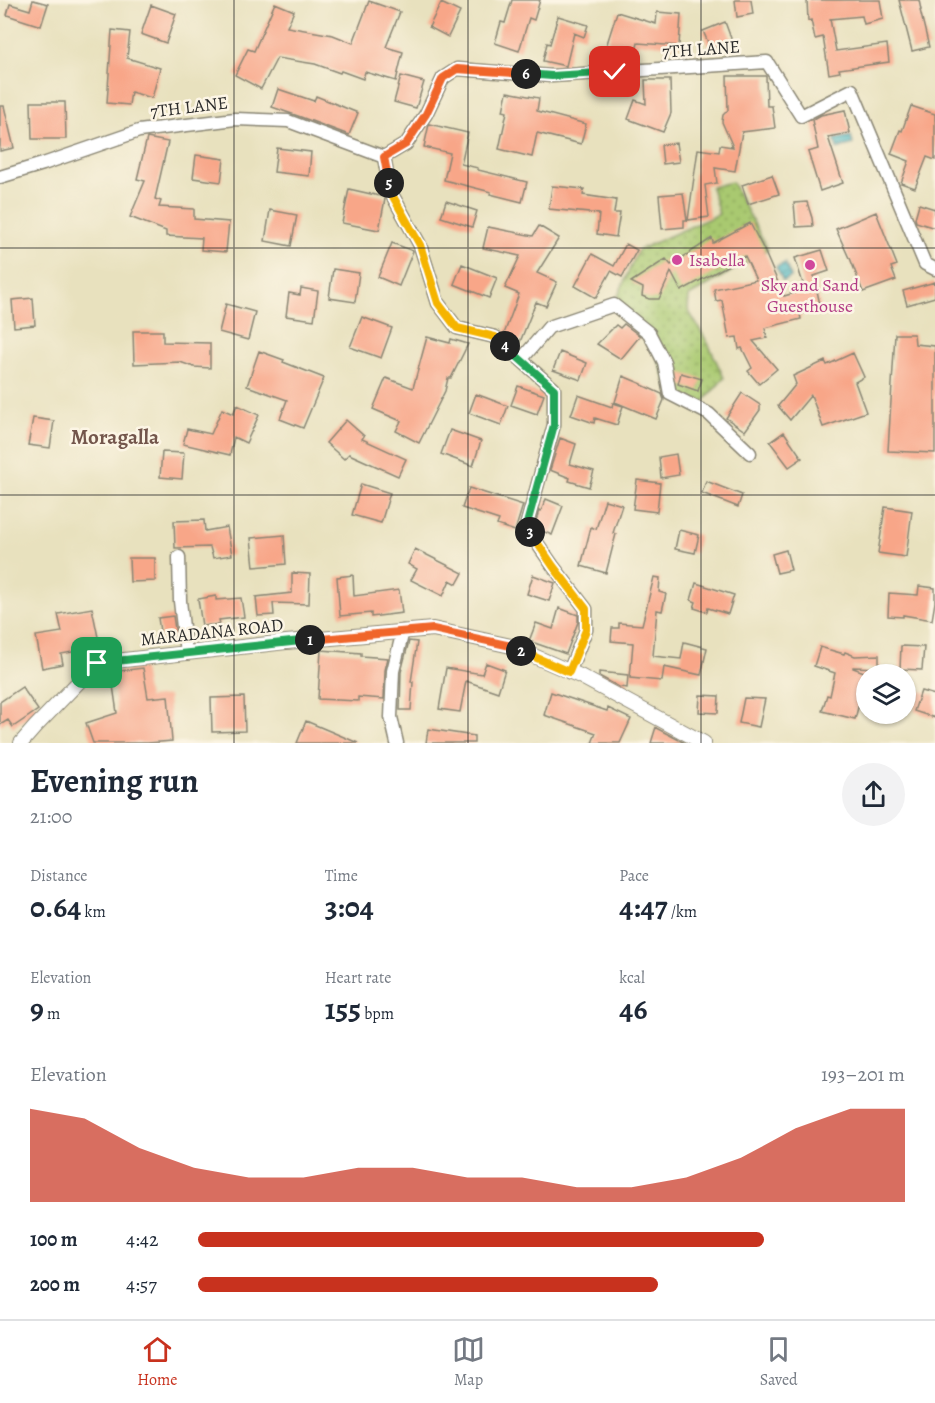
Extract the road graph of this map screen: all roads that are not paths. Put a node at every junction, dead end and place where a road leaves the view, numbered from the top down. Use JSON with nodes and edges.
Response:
{"nodes":[{"id":1,"x":384,"y":157,"type":"junction"},
{"id":2,"x":0,"y":177,"type":"edge"},
{"id":3,"x":935,"y":269,"type":"edge"},
{"id":4,"x":521,"y":360,"type":"junction"},
{"id":5,"x":750,"y":453,"type":"dead end"},
{"id":6,"x":179,"y":557,"type":"dead end"},
{"id":7,"x":403,"y":631,"type":"junction"},
{"id":8,"x":186,"y":653,"type":"junction"},
{"id":9,"x":569,"y":672,"type":"junction"},
{"id":10,"x":21,"y":743,"type":"edge"},
{"id":11,"x":397,"y":743,"type":"edge"},
{"id":12,"x":704,"y":743,"type":"edge"}],
"edges":[{"from":1,"to":2,"type":"street","name":"7TH LANE"},
{"from":1,"to":3,"type":"street","name":"7TH LANE"},
{"from":1,"to":4,"type":"street"},
{"from":4,"to":5,"type":"street"},
{"from":4,"to":9,"type":"street"},
{"from":6,"to":8,"type":"street"},
{"from":7,"to":8,"type":"street","name":"MARADANA ROAD"},
{"from":7,"to":9,"type":"street","name":"MARADANA ROAD"},
{"from":7,"to":11,"type":"street"},
{"from":8,"to":10,"type":"street","name":"MARADANA ROAD"},
{"from":9,"to":12,"type":"street","name":"MARADANA ROAD"}]}
